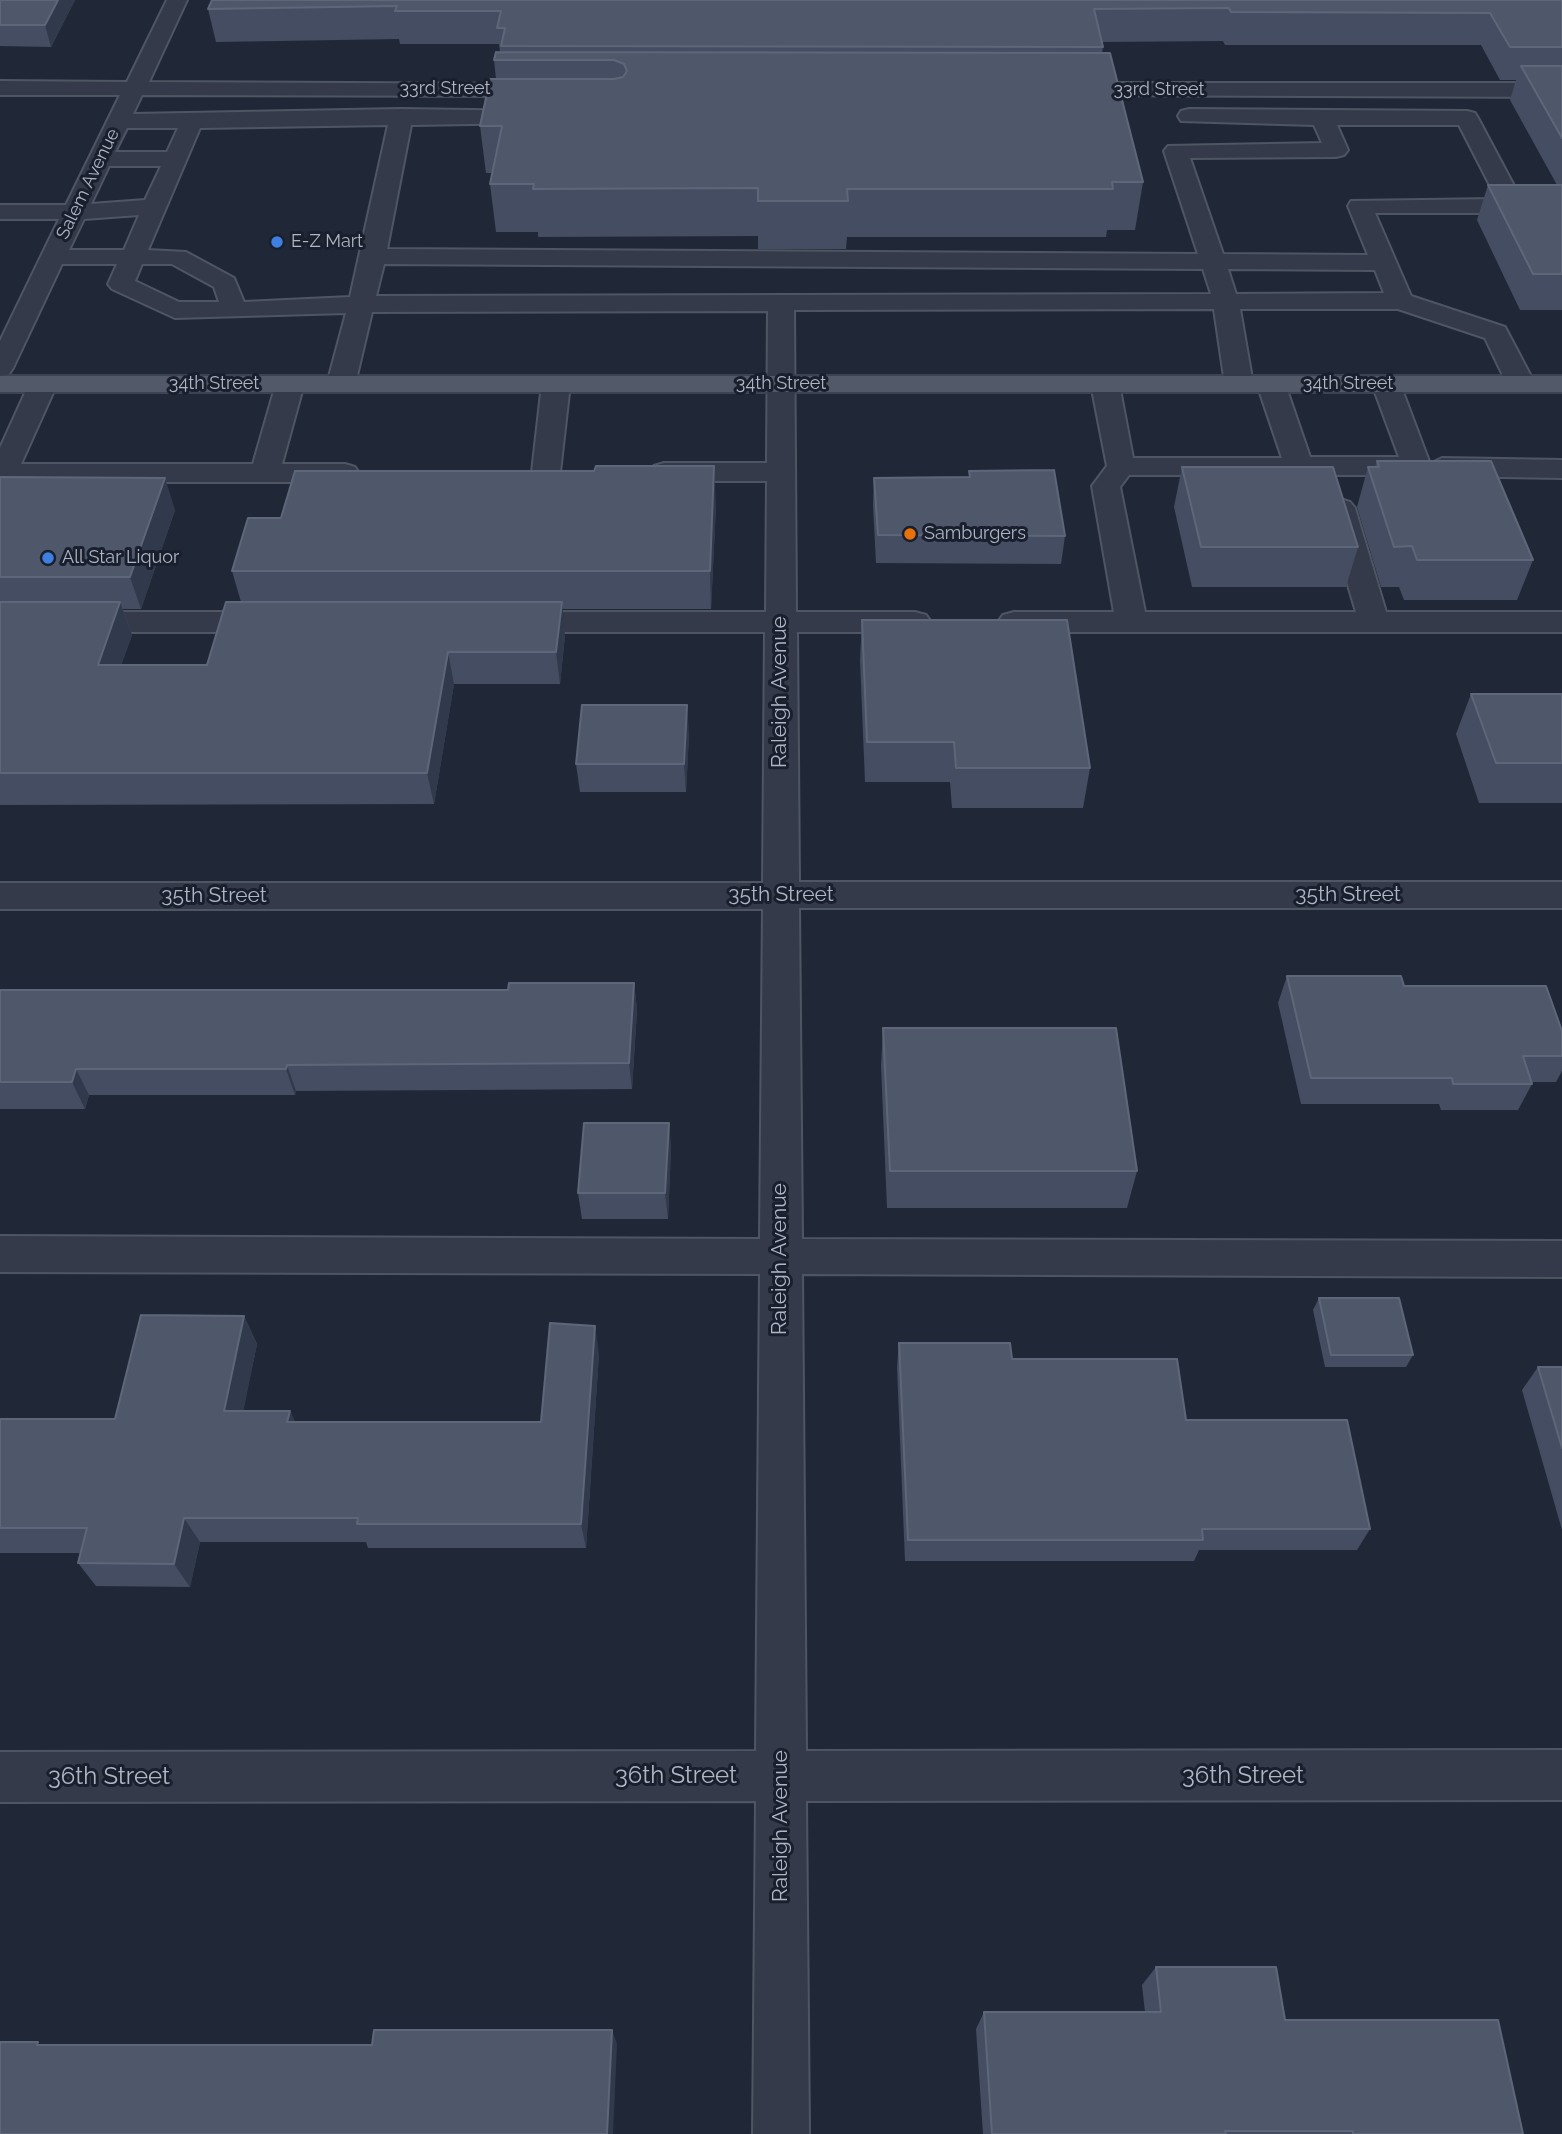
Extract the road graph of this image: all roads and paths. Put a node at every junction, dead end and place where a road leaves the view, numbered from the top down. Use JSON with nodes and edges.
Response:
{"nodes":[{"id":1,"x":177,"y":0,"type":"edge"},
{"id":2,"x":0,"y":88,"type":"edge"},
{"id":3,"x":134,"y":88,"type":"junction"},
{"id":4,"x":564,"y":89,"type":"edge"},
{"id":5,"x":1049,"y":90,"type":"edge"},
{"id":6,"x":1562,"y":90,"type":"edge"},
{"id":7,"x":401,"y":116,"type":"junction"},
{"id":8,"x":555,"y":116,"type":"edge"},
{"id":9,"x":1170,"y":116,"type":"dead end"},
{"id":10,"x":1323,"y":118,"type":"junction"},
{"id":11,"x":118,"y":121,"type":"junction"},
{"id":12,"x":192,"y":121,"type":"junction"},
{"id":13,"x":1336,"y":150,"type":"junction"},
{"id":14,"x":100,"y":159,"type":"junction"},
{"id":15,"x":175,"y":159,"type":"junction"},
{"id":16,"x":1352,"y":187,"type":"junction"},
{"id":17,"x":156,"y":206,"type":"junction"},
{"id":18,"x":1513,"y":206,"type":"junction"},
{"id":19,"x":1562,"y":206,"type":"edge"},
{"id":20,"x":0,"y":212,"type":"edge"},
{"id":21,"x":75,"y":212,"type":"junction"},
{"id":22,"x":132,"y":256,"type":"junction"},
{"id":23,"x":373,"y":256,"type":"junction"},
{"id":24,"x":54,"y":257,"type":"junction"},
{"id":25,"x":1212,"y":262,"type":"junction"},
{"id":26,"x":1382,"y":262,"type":"junction"},
{"id":27,"x":1400,"y":301,"type":"junction"},
{"id":28,"x":1226,"y":302,"type":"junction"},
{"id":29,"x":781,"y":303,"type":"junction"},
{"id":30,"x":363,"y":304,"type":"junction"},
{"id":31,"x":234,"y":310,"type":"junction"},
{"id":32,"x":0,"y":368,"type":"edge"},
{"id":33,"x":0,"y":384,"type":"edge"},
{"id":34,"x":43,"y":384,"type":"junction"},
{"id":35,"x":290,"y":384,"type":"junction"},
{"id":36,"x":341,"y":384,"type":"junction"},
{"id":37,"x":555,"y":384,"type":"junction"},
{"id":38,"x":781,"y":384,"type":"junction"},
{"id":39,"x":1105,"y":384,"type":"junction"},
{"id":40,"x":1238,"y":384,"type":"junction"},
{"id":41,"x":1271,"y":384,"type":"junction"},
{"id":42,"x":1386,"y":384,"type":"junction"},
{"id":43,"x":1521,"y":384,"type":"junction"},
{"id":44,"x":1562,"y":384,"type":"edge"},
{"id":45,"x":1313,"y":466,"type":"junction"},
{"id":46,"x":1416,"y":466,"type":"junction"},
{"id":47,"x":1121,"y":467,"type":"junction"},
{"id":48,"x":1562,"y":469,"type":"edge"},
{"id":49,"x":546,"y":472,"type":"edge"},
{"id":50,"x":643,"y":472,"type":"edge"},
{"id":51,"x":781,"y":472,"type":"junction"},
{"id":52,"x":1,"y":473,"type":"edge"},
{"id":53,"x":265,"y":473,"type":"junction"},
{"id":54,"x":372,"y":473,"type":"edge"},
{"id":55,"x":0,"y":622,"type":"edge"},
{"id":56,"x":306,"y":622,"type":"edge"},
{"id":57,"x":488,"y":622,"type":"edge"},
{"id":58,"x":942,"y":622,"type":"edge"},
{"id":59,"x":983,"y":622,"type":"edge"},
{"id":60,"x":1132,"y":622,"type":"junction"},
{"id":61,"x":1374,"y":622,"type":"junction"},
{"id":62,"x":1562,"y":622,"type":"edge"},
{"id":63,"x":780,"y":623,"type":"junction"},
{"id":64,"x":780,"y":895,"type":"junction"},
{"id":65,"x":1562,"y":895,"type":"edge"},
{"id":66,"x":0,"y":896,"type":"edge"},
{"id":67,"x":0,"y":1254,"type":"edge"},
{"id":68,"x":780,"y":1255,"type":"junction"},
{"id":69,"x":1562,"y":1259,"type":"edge"},
{"id":70,"x":1562,"y":1775,"type":"edge"},
{"id":71,"x":780,"y":1776,"type":"junction"},
{"id":72,"x":0,"y":1777,"type":"edge"},
{"id":73,"x":780,"y":2134,"type":"edge"}],
"edges":[{"from":1,"to":3,"type":"street","name":"Salem Avenue"},
{"from":2,"to":3,"type":"street","name":"33rd Street"},
{"from":3,"to":4,"type":"street","name":"33rd Street"},
{"from":3,"to":11,"type":"street","name":"Salem Avenue"},
{"from":5,"to":6,"type":"street","name":"33rd Street"},
{"from":7,"to":8,"type":"street"},
{"from":7,"to":12,"type":"street"},
{"from":7,"to":23,"type":"street"},
{"from":9,"to":10,"type":"street"},
{"from":10,"to":13,"type":"street"},
{"from":10,"to":18,"type":"street"},
{"from":11,"to":12,"type":"street"},
{"from":11,"to":14,"type":"street","name":"Salem Avenue"},
{"from":12,"to":15,"type":"street"},
{"from":13,"to":16,"type":"street"},
{"from":13,"to":25,"type":"street"},
{"from":14,"to":15,"type":"street"},
{"from":14,"to":21,"type":"street","name":"Salem Avenue"},
{"from":15,"to":17,"type":"street"},
{"from":16,"to":18,"type":"street"},
{"from":16,"to":26,"type":"street"},
{"from":17,"to":21,"type":"street"},
{"from":17,"to":22,"type":"street"},
{"from":18,"to":19,"type":"street"},
{"from":20,"to":21,"type":"street"},
{"from":21,"to":24,"type":"street","name":"Salem Avenue"},
{"from":22,"to":24,"type":"street"},
{"from":22,"to":31,"type":"street"},
{"from":22,"to":31,"type":"street"},
{"from":23,"to":25,"type":"street"},
{"from":23,"to":30,"type":"street"},
{"from":24,"to":32,"type":"street","name":"Salem Avenue"},
{"from":25,"to":26,"type":"street"},
{"from":25,"to":28,"type":"street"},
{"from":26,"to":27,"type":"street"},
{"from":27,"to":28,"type":"street"},
{"from":27,"to":43,"type":"street"},
{"from":28,"to":29,"type":"street"},
{"from":28,"to":40,"type":"street"},
{"from":29,"to":30,"type":"street"},
{"from":29,"to":38,"type":"street","name":"Raleigh Avenue"},
{"from":30,"to":31,"type":"street"},
{"from":30,"to":36,"type":"street"},
{"from":33,"to":34,"type":"main road","name":"34th Street"},
{"from":34,"to":35,"type":"main road","name":"34th Street"},
{"from":34,"to":52,"type":"street"},
{"from":35,"to":36,"type":"main road","name":"34th Street"},
{"from":35,"to":53,"type":"street"},
{"from":36,"to":37,"type":"main road","name":"34th Street"},
{"from":37,"to":38,"type":"main road","name":"34th Street"},
{"from":37,"to":49,"type":"street"},
{"from":38,"to":39,"type":"main road","name":"34th Street"},
{"from":38,"to":51,"type":"street","name":"Raleigh Avenue"},
{"from":39,"to":40,"type":"main road","name":"34th Street"},
{"from":39,"to":47,"type":"street"},
{"from":40,"to":41,"type":"main road","name":"34th Street"},
{"from":41,"to":42,"type":"main road","name":"34th Street"},
{"from":41,"to":45,"type":"street"},
{"from":42,"to":43,"type":"main road","name":"34th Street"},
{"from":42,"to":46,"type":"street"},
{"from":43,"to":44,"type":"main road","name":"34th Street"},
{"from":45,"to":46,"type":"street"},
{"from":45,"to":47,"type":"street"},
{"from":45,"to":61,"type":"street"},
{"from":46,"to":48,"type":"street"},
{"from":47,"to":60,"type":"street"},
{"from":50,"to":51,"type":"street"},
{"from":51,"to":63,"type":"street","name":"Raleigh Avenue"},
{"from":52,"to":53,"type":"street"},
{"from":53,"to":54,"type":"street"},
{"from":55,"to":56,"type":"street"},
{"from":57,"to":63,"type":"street"},
{"from":58,"to":63,"type":"street"},
{"from":59,"to":60,"type":"street"},
{"from":60,"to":61,"type":"street"},
{"from":61,"to":62,"type":"street"},
{"from":63,"to":64,"type":"street","name":"Raleigh Avenue"},
{"from":64,"to":65,"type":"street","name":"35th Street"},
{"from":64,"to":66,"type":"street","name":"35th Street"},
{"from":64,"to":68,"type":"street","name":"Raleigh Avenue"},
{"from":67,"to":68,"type":"street"},
{"from":68,"to":69,"type":"street"},
{"from":68,"to":71,"type":"street","name":"Raleigh Avenue"},
{"from":70,"to":71,"type":"street","name":"36th Street"},
{"from":71,"to":72,"type":"street","name":"36th Street"},
{"from":71,"to":73,"type":"street","name":"Raleigh Avenue"}]}
